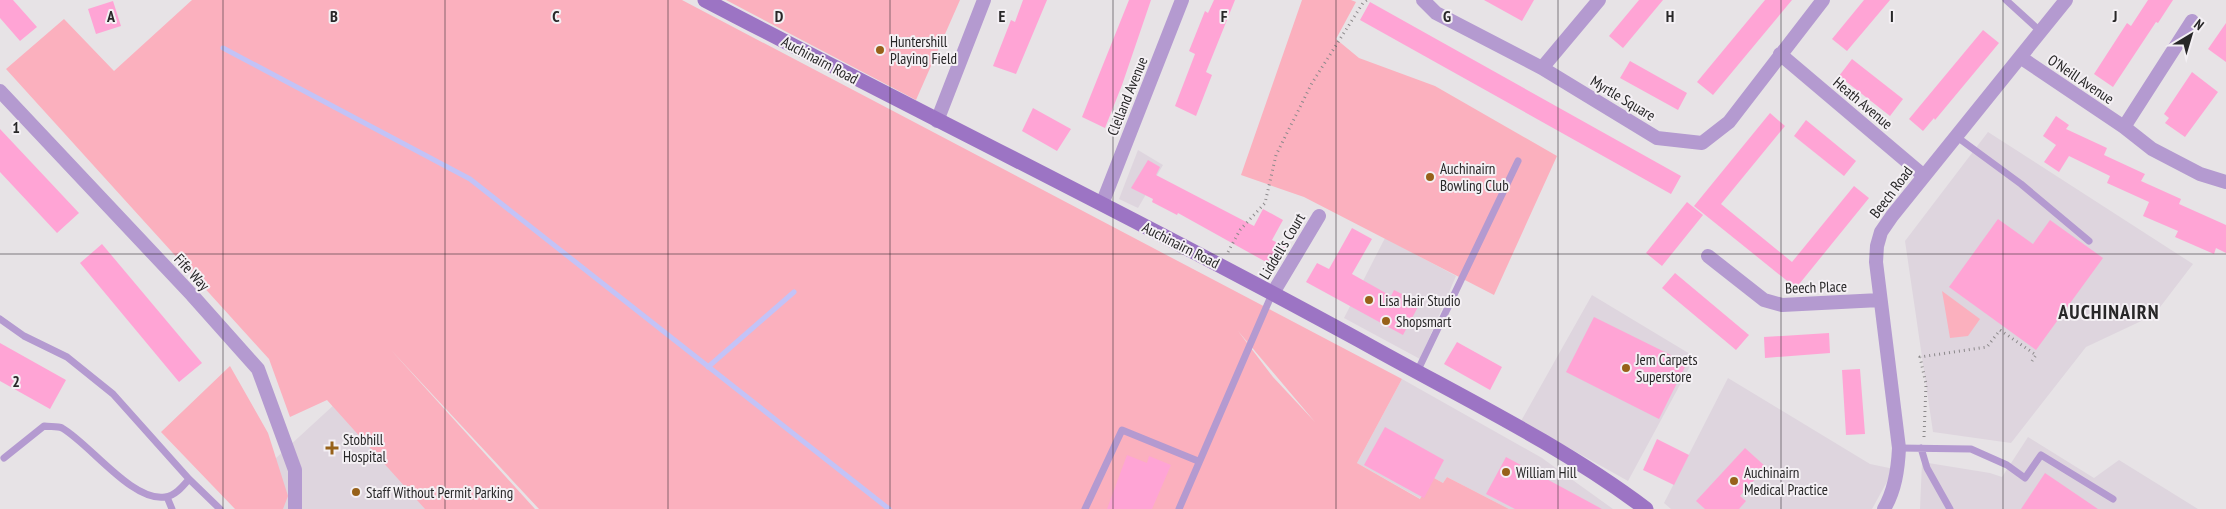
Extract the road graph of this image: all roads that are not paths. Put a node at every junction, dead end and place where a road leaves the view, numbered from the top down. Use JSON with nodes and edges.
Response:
{"nodes":[{"id":1,"x":705,"y":0,"type":"edge"},
{"id":2,"x":984,"y":0,"type":"edge"},
{"id":3,"x":1182,"y":0,"type":"edge"},
{"id":4,"x":1423,"y":0,"type":"edge"},
{"id":5,"x":1599,"y":0,"type":"edge"},
{"id":6,"x":1823,"y":0,"type":"edge"},
{"id":7,"x":2006,"y":0,"type":"edge"},
{"id":8,"x":2066,"y":0,"type":"edge"},
{"id":9,"x":2192,"y":21,"type":"dead end"},
{"id":10,"x":2041,"y":32,"type":"junction"},
{"id":11,"x":1780,"y":54,"type":"junction"},
{"id":12,"x":2020,"y":58,"type":"junction"},
{"id":13,"x":1542,"y":68,"type":"junction"},
{"id":14,"x":0,"y":91,"type":"edge"},
{"id":15,"x":937,"y":121,"type":"junction"},
{"id":16,"x":2124,"y":127,"type":"junction"},
{"id":17,"x":1957,"y":137,"type":"junction"},
{"id":18,"x":1518,"y":161,"type":"dead end"},
{"id":19,"x":1924,"y":176,"type":"junction"},
{"id":20,"x":2226,"y":182,"type":"edge"},
{"id":21,"x":1102,"y":204,"type":"junction"},
{"id":22,"x":1319,"y":216,"type":"dead end"},
{"id":23,"x":2089,"y":241,"type":"dead end"},
{"id":24,"x":1708,"y":256,"type":"dead end"},
{"id":25,"x":1273,"y":293,"type":"junction"},
{"id":26,"x":1880,"y":300,"type":"junction"},
{"id":27,"x":0,"y":319,"type":"edge"},
{"id":28,"x":1417,"y":372,"type":"junction"},
{"id":29,"x":1899,"y":448,"type":"junction"},
{"id":30,"x":1923,"y":448,"type":"junction"},
{"id":31,"x":4,"y":458,"type":"dead end"},
{"id":32,"x":1198,"y":462,"type":"junction"},
{"id":33,"x":189,"y":479,"type":"junction"},
{"id":34,"x":167,"y":497,"type":"junction"},
{"id":35,"x":2113,"y":499,"type":"dead end"},
{"id":36,"x":172,"y":509,"type":"edge"},
{"id":37,"x":220,"y":509,"type":"edge"},
{"id":38,"x":295,"y":509,"type":"edge"},
{"id":39,"x":1085,"y":509,"type":"edge"},
{"id":40,"x":1179,"y":509,"type":"edge"},
{"id":41,"x":1646,"y":509,"type":"edge"},
{"id":42,"x":1884,"y":509,"type":"edge"},
{"id":43,"x":1950,"y":509,"type":"edge"}],
"edges":[{"from":1,"to":15,"type":"main road","name":"Auchinairn Road"},
{"from":2,"to":15,"type":"street"},
{"from":3,"to":21,"type":"street","name":"Clelland Avenue"},
{"from":4,"to":13,"type":"street","name":"Myrtle Square"},
{"from":5,"to":13,"type":"street"},
{"from":6,"to":11,"type":"street","name":"Myrtle Square"},
{"from":7,"to":10,"type":"lane"},
{"from":8,"to":10,"type":"street","name":"Beech Road"},
{"from":9,"to":16,"type":"street"},
{"from":10,"to":12,"type":"street","name":"Beech Road"},
{"from":11,"to":13,"type":"street","name":"Myrtle Square"},
{"from":11,"to":19,"type":"street","name":"Heath Avenue"},
{"from":12,"to":16,"type":"street","name":"O'Neill Avenue"},
{"from":12,"to":17,"type":"street","name":"Beech Road"},
{"from":14,"to":38,"type":"street","name":"Fife Way"},
{"from":15,"to":21,"type":"main road","name":"Auchinairn Road"},
{"from":16,"to":20,"type":"street","name":"O'Neill Avenue"},
{"from":17,"to":19,"type":"street","name":"Beech Road"},
{"from":17,"to":23,"type":"lane"},
{"from":18,"to":28,"type":"lane"},
{"from":19,"to":26,"type":"street","name":"Beech Road"},
{"from":21,"to":25,"type":"main road","name":"Auchinairn Road"},
{"from":22,"to":25,"type":"street","name":"Liddell's Court"},
{"from":24,"to":26,"type":"street","name":"Beech Place"},
{"from":25,"to":28,"type":"main road","name":"Auchinairn Road"},
{"from":25,"to":32,"type":"lane"},
{"from":26,"to":29,"type":"street","name":"Beech Road"},
{"from":27,"to":33,"type":"lane"},
{"from":28,"to":41,"type":"main road","name":"Auchinairn Road"},
{"from":29,"to":30,"type":"lane"},
{"from":29,"to":42,"type":"street","name":"Beech Road"},
{"from":30,"to":35,"type":"lane"},
{"from":30,"to":43,"type":"lane"},
{"from":31,"to":34,"type":"lane"},
{"from":32,"to":39,"type":"lane"},
{"from":32,"to":40,"type":"lane"},
{"from":33,"to":34,"type":"lane"},
{"from":33,"to":37,"type":"lane"},
{"from":34,"to":36,"type":"lane"}]}
